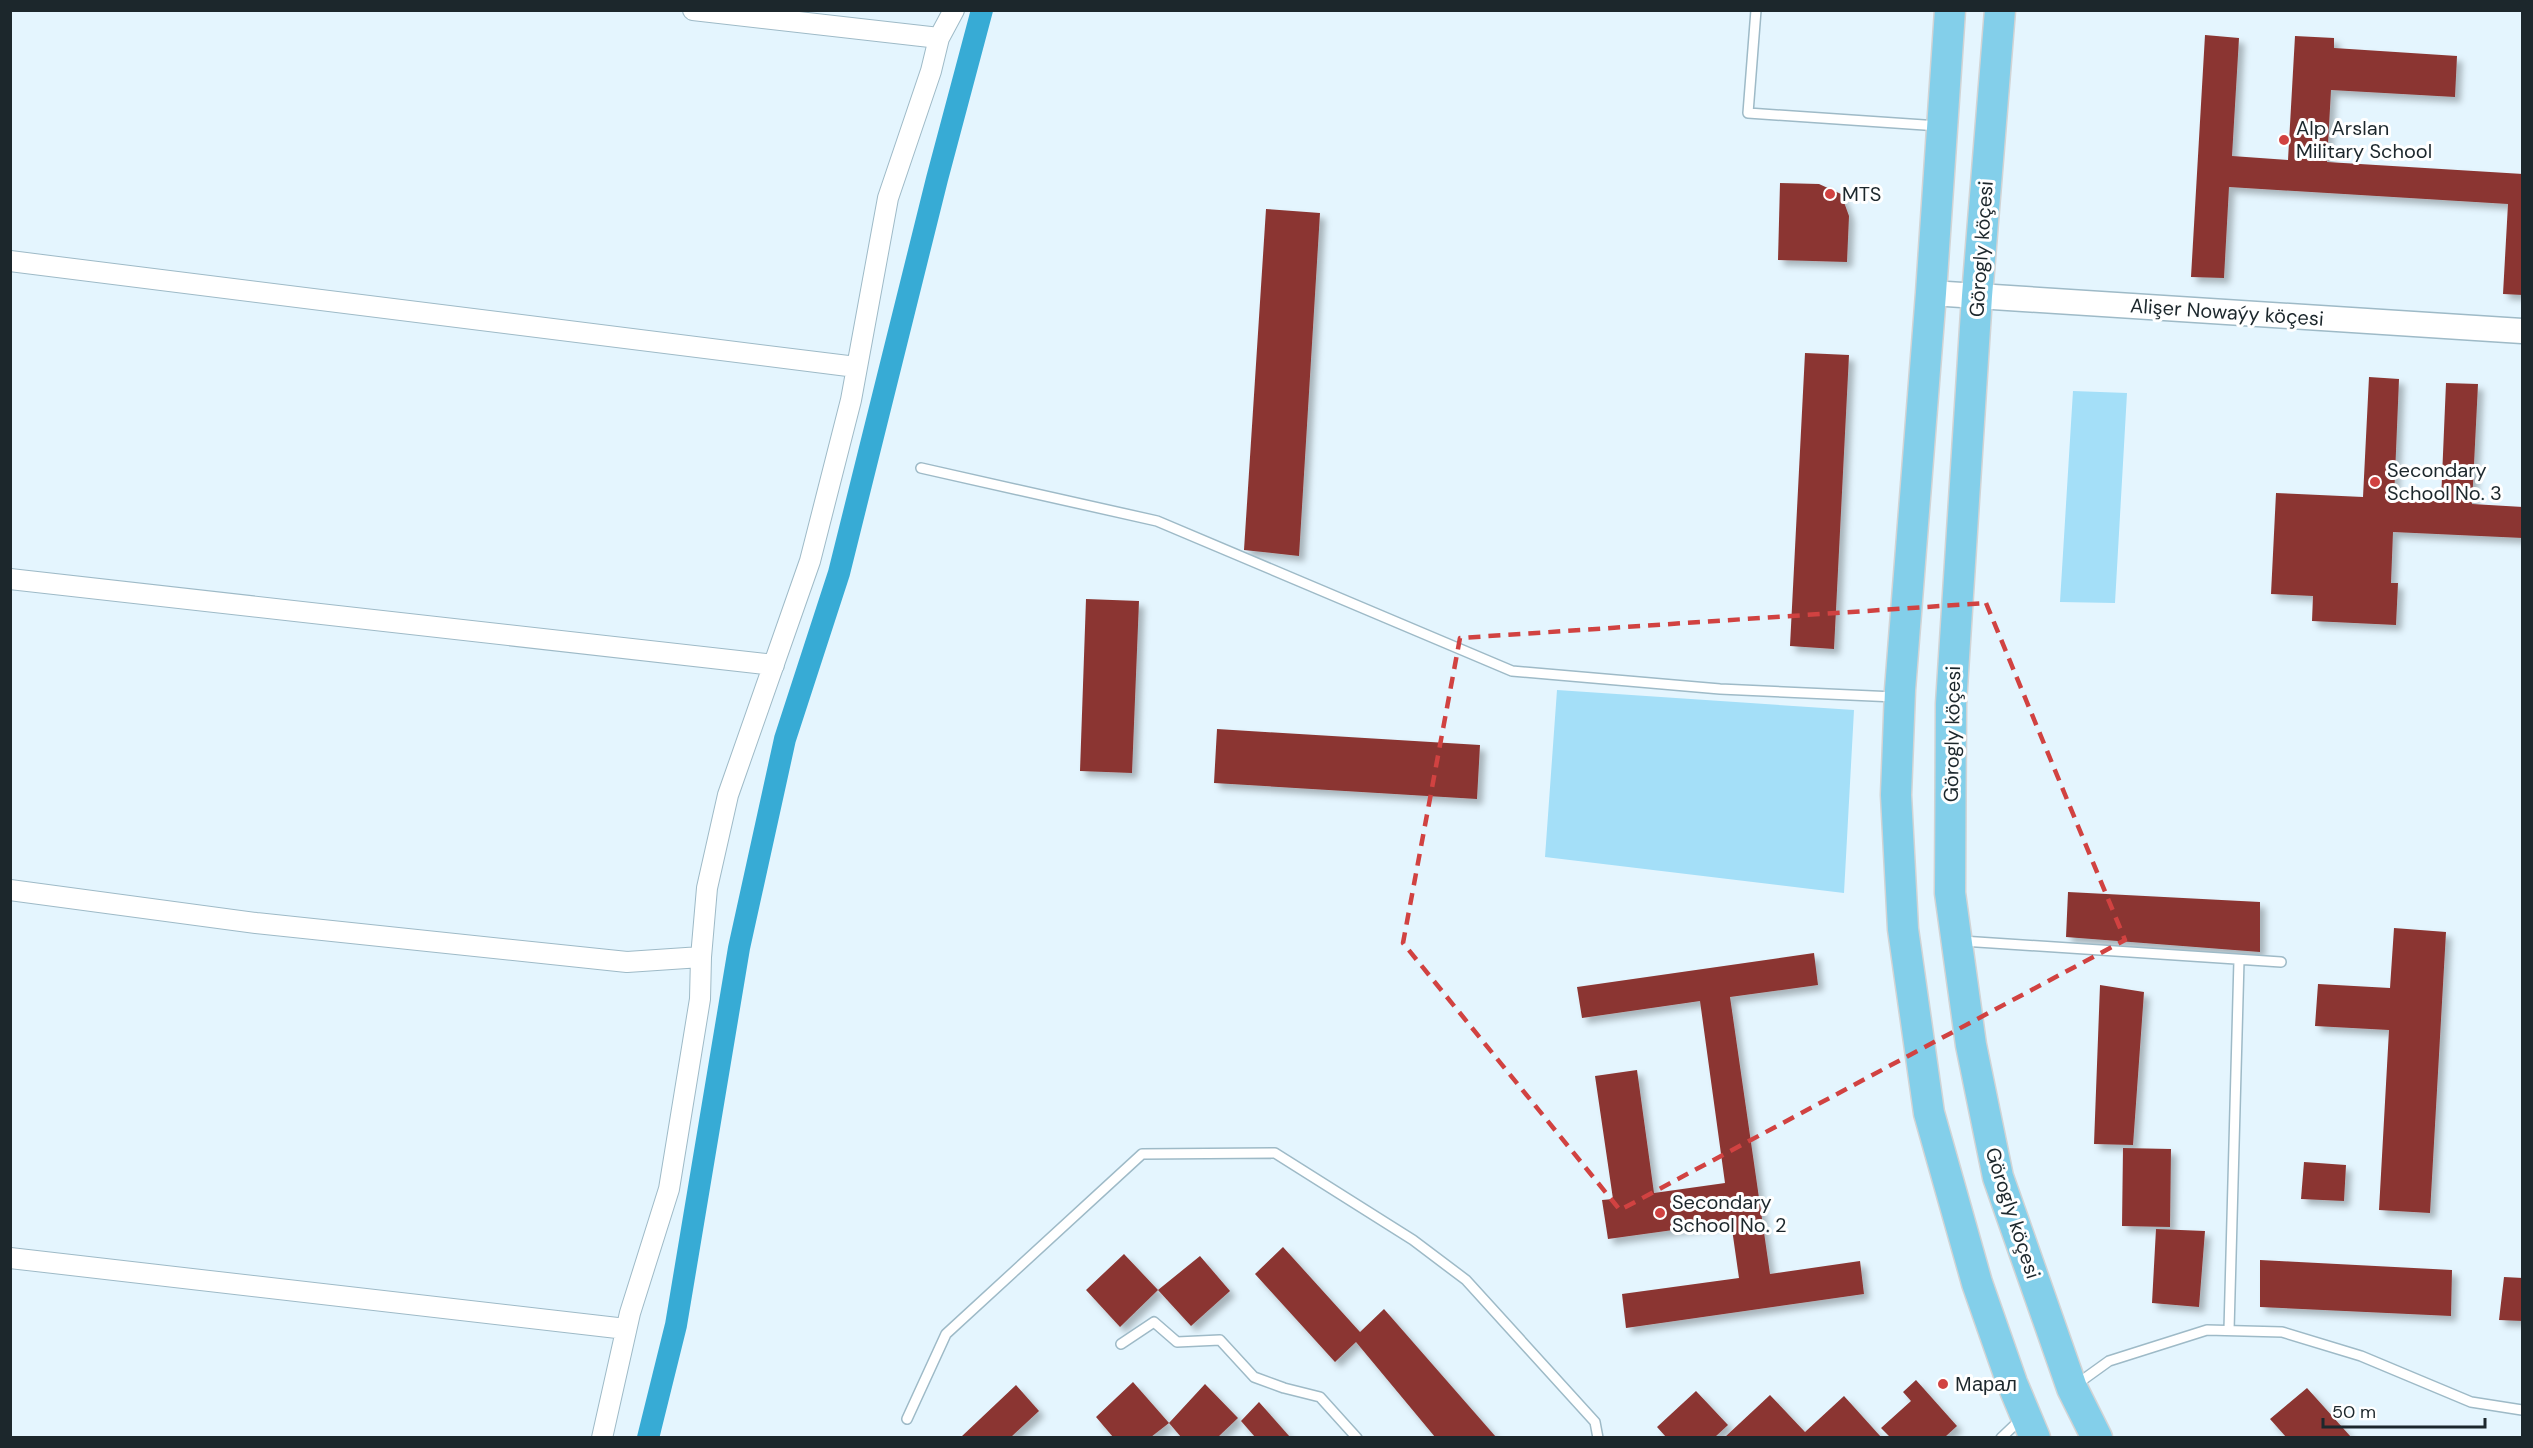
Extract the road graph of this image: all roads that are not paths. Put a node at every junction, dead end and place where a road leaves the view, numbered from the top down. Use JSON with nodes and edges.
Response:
{"nodes":[{"id":1,"x":693,"y":10,"type":"edge"},
{"id":2,"x":954,"y":10,"type":"edge"},
{"id":3,"x":1756,"y":10,"type":"edge"},
{"id":4,"x":1950,"y":10,"type":"edge"},
{"id":5,"x":2000,"y":10,"type":"edge"},
{"id":6,"x":939,"y":38,"type":"junction"},
{"id":7,"x":1942,"y":126,"type":"junction"},
{"id":8,"x":10,"y":261,"type":"edge"},
{"id":9,"x":1931,"y":293,"type":"junction"},
{"id":10,"x":1977,"y":296,"type":"junction"},
{"id":11,"x":2523,"y":331,"type":"edge"},
{"id":12,"x":856,"y":367,"type":"junction"},
{"id":13,"x":921,"y":468,"type":"dead end"},
{"id":14,"x":10,"y":579,"type":"edge"},
{"id":15,"x":774,"y":665,"type":"junction"},
{"id":16,"x":1900,"y":697,"type":"junction"},
{"id":17,"x":10,"y":890,"type":"edge"},
{"id":18,"x":1956,"y":940,"type":"junction"},
{"id":19,"x":701,"y":957,"type":"junction"},
{"id":20,"x":2239,"y":960,"type":"junction"},
{"id":21,"x":2281,"y":962,"type":"dead end"},
{"id":22,"x":10,"y":1258,"type":"edge"},
{"id":23,"x":626,"y":1329,"type":"junction"},
{"id":24,"x":2229,"y":1330,"type":"junction"},
{"id":25,"x":1121,"y":1344,"type":"dead end"},
{"id":26,"x":2072,"y":1388,"type":"junction"},
{"id":27,"x":2523,"y":1410,"type":"edge"},
{"id":28,"x":908,"y":1419,"type":"dead end"},
{"id":29,"x":2030,"y":1427,"type":"edge"},
{"id":30,"x":602,"y":1437,"type":"edge"},
{"id":31,"x":1357,"y":1437,"type":"edge"},
{"id":32,"x":1598,"y":1437,"type":"edge"},
{"id":33,"x":2001,"y":1437,"type":"edge"},
{"id":34,"x":2097,"y":1437,"type":"edge"}],
"edges":[{"from":1,"to":6,"type":"street"},
{"from":2,"to":6,"type":"street"},
{"from":3,"to":7,"type":"lane"},
{"from":4,"to":7,"type":"main road"},
{"from":5,"to":10,"type":"main road","name":"Görogly köçesi"},
{"from":6,"to":12,"type":"street"},
{"from":7,"to":9,"type":"main road"},
{"from":8,"to":12,"type":"street"},
{"from":9,"to":10,"type":"street","name":"Alişer Nowaýy köçesi"},
{"from":9,"to":16,"type":"main road"},
{"from":10,"to":11,"type":"street","name":"Alişer Nowaýy köçesi"},
{"from":10,"to":18,"type":"main road","name":"Görogly köçesi"},
{"from":12,"to":15,"type":"street"},
{"from":13,"to":16,"type":"lane"},
{"from":14,"to":15,"type":"street"},
{"from":15,"to":19,"type":"street"},
{"from":16,"to":29,"type":"main road"},
{"from":17,"to":19,"type":"street"},
{"from":18,"to":20,"type":"lane"},
{"from":18,"to":26,"type":"main road","name":"Görogly köçesi"},
{"from":19,"to":23,"type":"street"},
{"from":20,"to":21,"type":"lane"},
{"from":20,"to":24,"type":"lane"},
{"from":22,"to":23,"type":"street"},
{"from":23,"to":30,"type":"street"},
{"from":24,"to":26,"type":"lane"},
{"from":24,"to":27,"type":"lane"},
{"from":25,"to":31,"type":"lane"},
{"from":26,"to":34,"type":"main road","name":"Görogly köçesi"},
{"from":28,"to":32,"type":"lane"},
{"from":29,"to":33,"type":"lane"}]}
